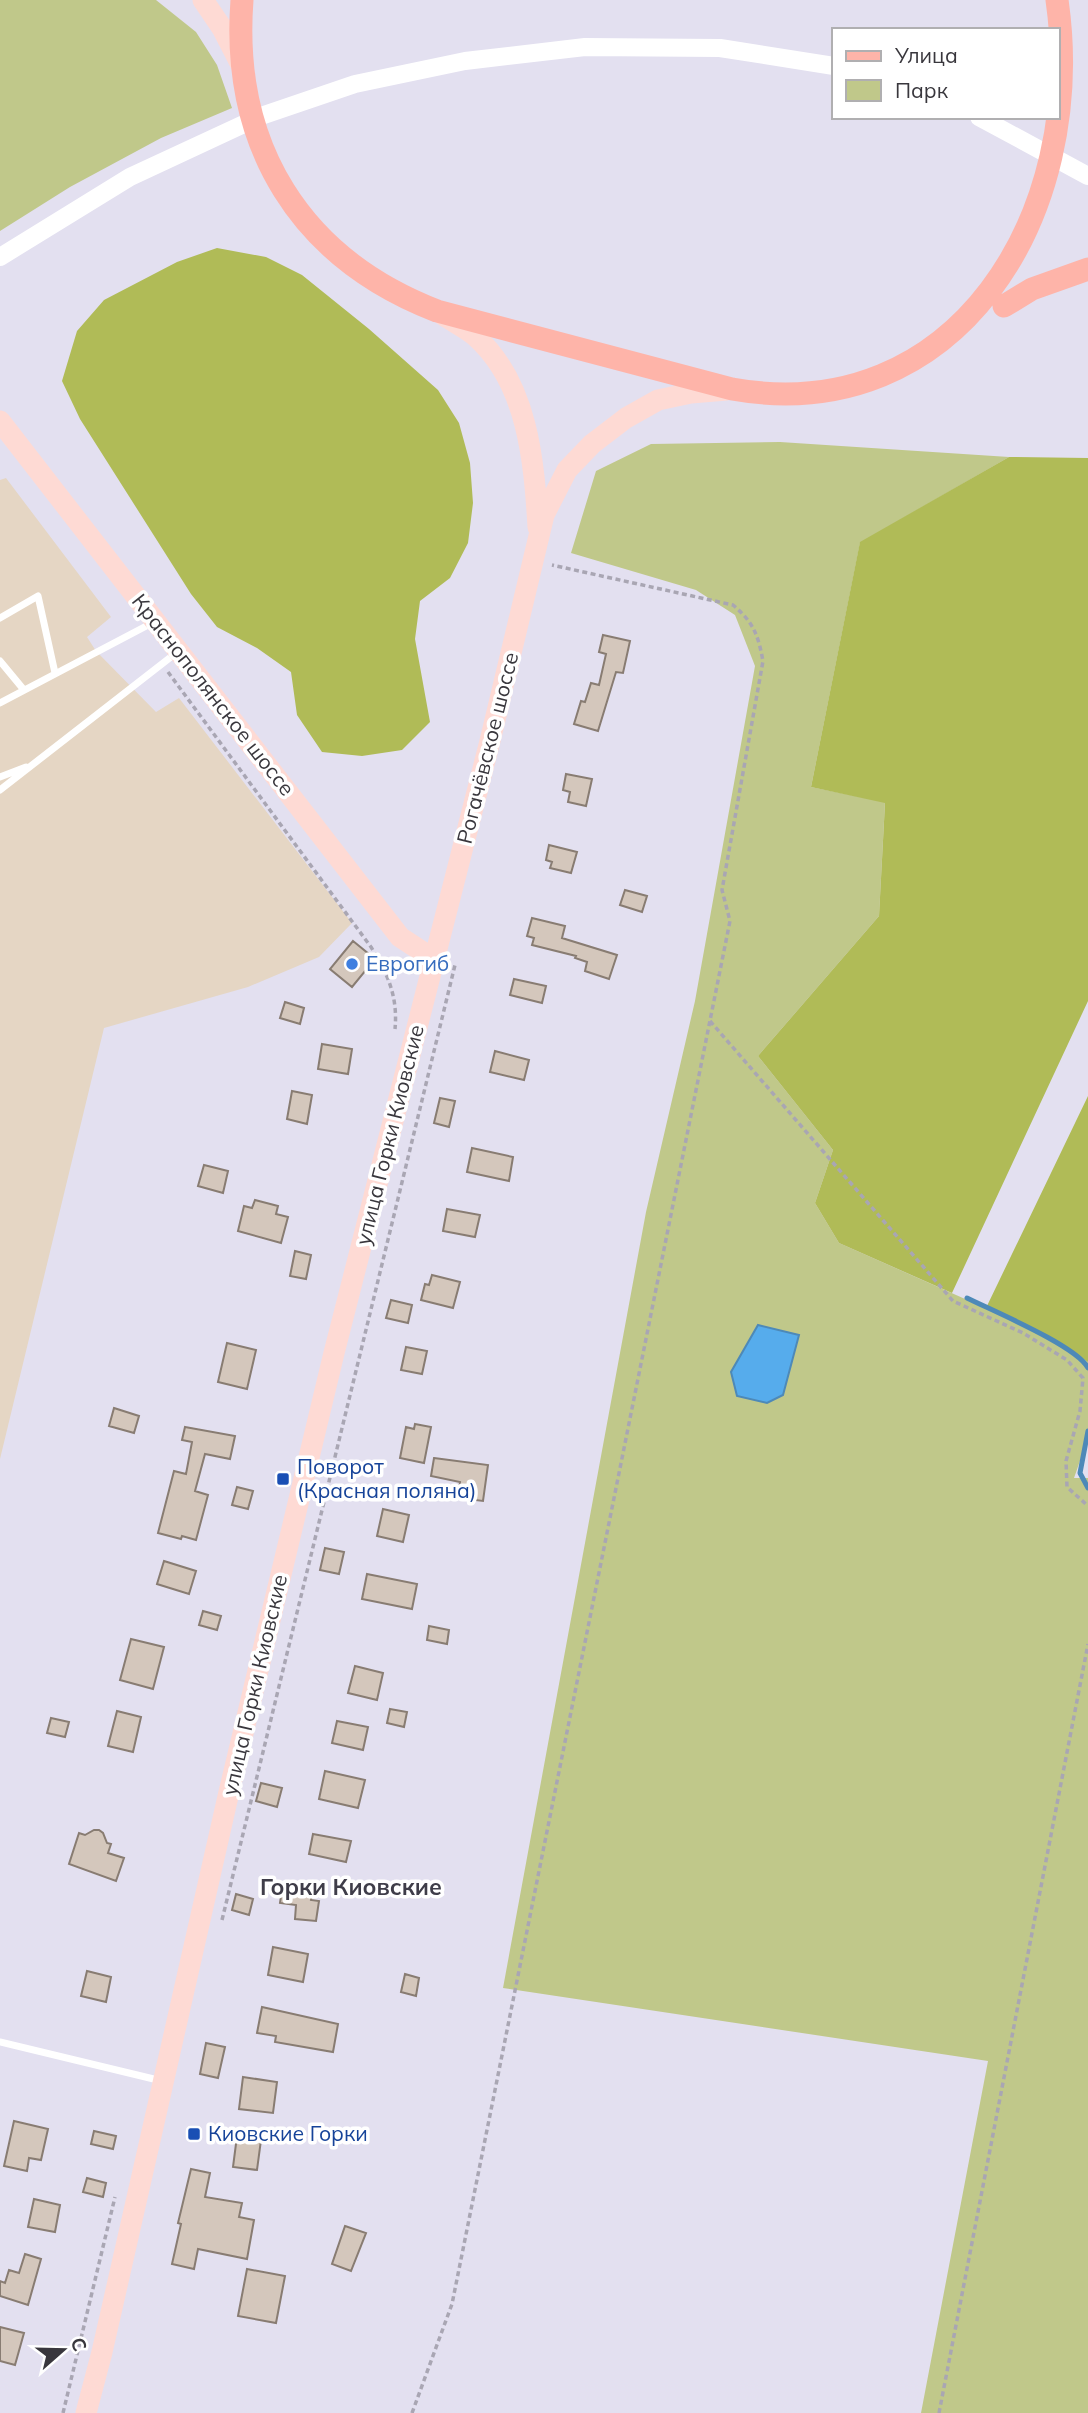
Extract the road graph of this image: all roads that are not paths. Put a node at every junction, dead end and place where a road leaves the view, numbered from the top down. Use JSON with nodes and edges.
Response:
{"nodes":[{"id":1,"x":202,"y":0,"type":"edge"},
{"id":2,"x":242,"y":0,"type":"edge"},
{"id":3,"x":1057,"y":0,"type":"edge"},
{"id":4,"x":1067,"y":30,"type":"junction"},
{"id":5,"x":241,"y":65,"type":"junction"},
{"id":6,"x":832,"y":66,"type":"edge"},
{"id":7,"x":1084,"y":72,"type":"dead end"},
{"id":8,"x":983,"y":119,"type":"edge"},
{"id":9,"x":1088,"y":176,"type":"edge"},
{"id":10,"x":1065,"y":189,"type":"dead end"},
{"id":11,"x":1052,"y":225,"type":"dead end"},
{"id":12,"x":0,"y":257,"type":"edge"},
{"id":13,"x":1088,"y":269,"type":"edge"},
{"id":14,"x":437,"y":312,"type":"junction"},
{"id":15,"x":986,"y":317,"type":"junction"},
{"id":16,"x":732,"y":389,"type":"junction"},
{"id":17,"x":0,"y":421,"type":"edge"},
{"id":18,"x":539,"y":536,"type":"junction"},
{"id":19,"x":0,"y":618,"type":"edge"},
{"id":20,"x":156,"y":621,"type":"junction"},
{"id":21,"x":179,"y":651,"type":"junction"},
{"id":22,"x":0,"y":661,"type":"edge"},
{"id":23,"x":55,"y":673,"type":"junction"},
{"id":24,"x":24,"y":690,"type":"junction"},
{"id":25,"x":0,"y":703,"type":"edge"},
{"id":26,"x":32,"y":765,"type":"junction"},
{"id":27,"x":0,"y":777,"type":"edge"},
{"id":28,"x":0,"y":790,"type":"edge"},
{"id":29,"x":435,"y":960,"type":"junction"},
{"id":30,"x":0,"y":2042,"type":"edge"},
{"id":31,"x":163,"y":2081,"type":"junction"},
{"id":32,"x":86,"y":2413,"type":"edge"}],
"edges":[{"from":1,"to":5,"type":"main road"},
{"from":2,"to":5,"type":"main road","name":"Рогачёвское шоссе"},
{"from":3,"to":4,"type":"main road"},
{"from":4,"to":7,"type":"main road"},
{"from":4,"to":10,"type":"main road"},
{"from":5,"to":14,"type":"main road","name":"Рогачёвское шоссе"},
{"from":6,"to":12,"type":"street"},
{"from":8,"to":9,"type":"street"},
{"from":11,"to":15,"type":"main road","name":"Рогачёвское шоссе"},
{"from":13,"to":15,"type":"main road"},
{"from":14,"to":16,"type":"main road","name":"Рогачёвское шоссе"},
{"from":14,"to":18,"type":"main road","name":"Рогачёвское шоссе"},
{"from":15,"to":16,"type":"main road","name":"Рогачёвское шоссе"},
{"from":16,"to":18,"type":"main road","name":"Рогачёвское шоссе"},
{"from":17,"to":20,"type":"main road","name":"Краснополянское шоссе"},
{"from":18,"to":29,"type":"main road","name":"Рогачёвское шоссе"},
{"from":19,"to":23,"type":"lane"},
{"from":20,"to":21,"type":"main road","name":"Краснополянское шоссе"},
{"from":20,"to":23,"type":"lane"},
{"from":21,"to":26,"type":"lane"},
{"from":21,"to":29,"type":"main road","name":"Краснополянское шоссе"},
{"from":22,"to":24,"type":"lane"},
{"from":23,"to":24,"type":"lane"},
{"from":24,"to":25,"type":"lane"},
{"from":26,"to":27,"type":"lane"},
{"from":26,"to":28,"type":"lane"},
{"from":29,"to":31,"type":"main road","name":"улица Горки Киовские"},
{"from":30,"to":31,"type":"lane"},
{"from":31,"to":32,"type":"main road","name":"улица Горки Киовские"}]}
